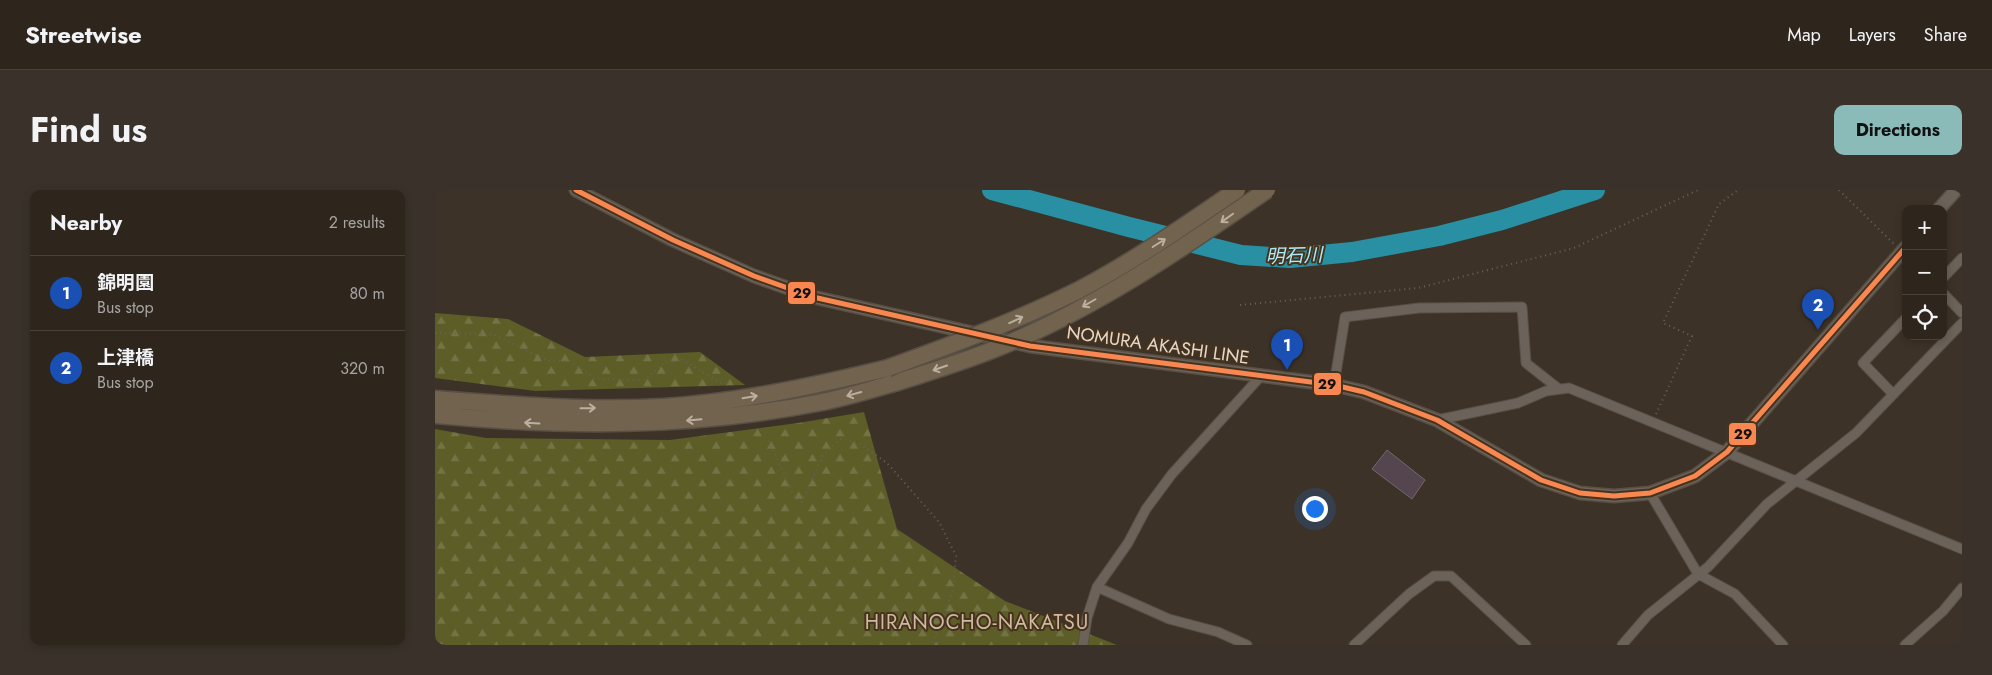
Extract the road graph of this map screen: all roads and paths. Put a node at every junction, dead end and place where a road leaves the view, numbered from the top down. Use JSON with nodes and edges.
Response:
{"nodes":[{"id":1,"x":576,"y":190,"type":"edge"},
{"id":2,"x":1237,"y":190,"type":"edge"},
{"id":3,"x":1267,"y":190,"type":"edge"},
{"id":4,"x":1699,"y":190,"type":"edge"},
{"id":5,"x":1738,"y":190,"type":"edge"},
{"id":6,"x":1839,"y":190,"type":"edge"},
{"id":7,"x":1956,"y":190,"type":"edge"},
{"id":8,"x":1943,"y":205,"type":"edge"},
{"id":9,"x":1903,"y":250,"type":"edge"},
{"id":10,"x":1902,"y":253,"type":"edge"},
{"id":11,"x":1962,"y":258,"type":"edge"},
{"id":12,"x":1947,"y":274,"type":"edge"},
{"id":13,"x":1945,"y":295,"type":"edge"},
{"id":14,"x":1240,"y":305,"type":"dead end"},
{"id":15,"x":1962,"y":314,"type":"edge"},
{"id":16,"x":1902,"y":322,"type":"edge"},
{"id":17,"x":1962,"y":323,"type":"edge"},
{"id":18,"x":435,"y":333,"type":"edge"},
{"id":19,"x":1260,"y":377,"type":"junction"},
{"id":20,"x":723,"y":384,"type":"dead end"},
{"id":21,"x":1334,"y":385,"type":"junction"},
{"id":22,"x":1559,"y":389,"type":"junction"},
{"id":23,"x":1893,"y":394,"type":"junction"},
{"id":24,"x":435,"y":398,"type":"edge"},
{"id":25,"x":435,"y":415,"type":"edge"},
{"id":26,"x":1437,"y":420,"type":"junction"},
{"id":27,"x":1652,"y":423,"type":"junction"},
{"id":28,"x":769,"y":441,"type":"dead end"},
{"id":29,"x":1727,"y":452,"type":"junction"},
{"id":30,"x":1795,"y":481,"type":"junction"},
{"id":31,"x":1650,"y":493,"type":"junction"},
{"id":32,"x":1962,"y":549,"type":"edge"},
{"id":33,"x":1698,"y":574,"type":"junction"},
{"id":34,"x":1097,"y":587,"type":"junction"},
{"id":35,"x":1962,"y":588,"type":"edge"},
{"id":36,"x":937,"y":645,"type":"edge"},
{"id":37,"x":1083,"y":645,"type":"edge"},
{"id":38,"x":1247,"y":645,"type":"edge"},
{"id":39,"x":1354,"y":645,"type":"edge"},
{"id":40,"x":1525,"y":645,"type":"edge"},
{"id":41,"x":1622,"y":645,"type":"edge"},
{"id":42,"x":1783,"y":645,"type":"edge"},
{"id":43,"x":1905,"y":645,"type":"edge"}],
"edges":[{"from":1,"to":19,"type":"main road","name":"NOMURA AKASHI LINE"},
{"from":24,"to":2,"type":"highway","one_way":true,"bridge":true},
{"from":3,"to":25,"type":"highway","one_way":true,"bridge":true},
{"from":4,"to":14,"type":"path"},
{"from":5,"to":27,"type":"path"},
{"from":6,"to":9,"type":"path"},
{"from":7,"to":8,"type":"main road"},
{"from":10,"to":29,"type":"main road","name":"NOMURA AKASHI LINE"},
{"from":11,"to":12,"type":"street"},
{"from":13,"to":15,"type":"street"},
{"from":16,"to":23,"type":"street"},
{"from":17,"to":23,"type":"street"},
{"from":18,"to":20,"type":"path"},
{"from":19,"to":21,"type":"main road","name":"NOMURA AKASHI LINE"},
{"from":19,"to":34,"type":"street"},
{"from":21,"to":22,"type":"street"},
{"from":21,"to":26,"type":"main road","name":"NOMURA AKASHI LINE"},
{"from":22,"to":26,"type":"street"},
{"from":22,"to":27,"type":"street"},
{"from":23,"to":30,"type":"street"},
{"from":26,"to":31,"type":"main road","name":"NOMURA AKASHI LINE"},
{"from":27,"to":29,"type":"street"},
{"from":28,"to":36,"type":"path"},
{"from":29,"to":30,"type":"street"},
{"from":29,"to":31,"type":"main road","name":"NOMURA AKASHI LINE"},
{"from":30,"to":32,"type":"street"},
{"from":30,"to":33,"type":"street"},
{"from":31,"to":33,"type":"street"},
{"from":33,"to":41,"type":"street"},
{"from":33,"to":42,"type":"street"},
{"from":34,"to":37,"type":"street"},
{"from":34,"to":38,"type":"street"},
{"from":35,"to":43,"type":"street"},
{"from":39,"to":40,"type":"street"}]}
